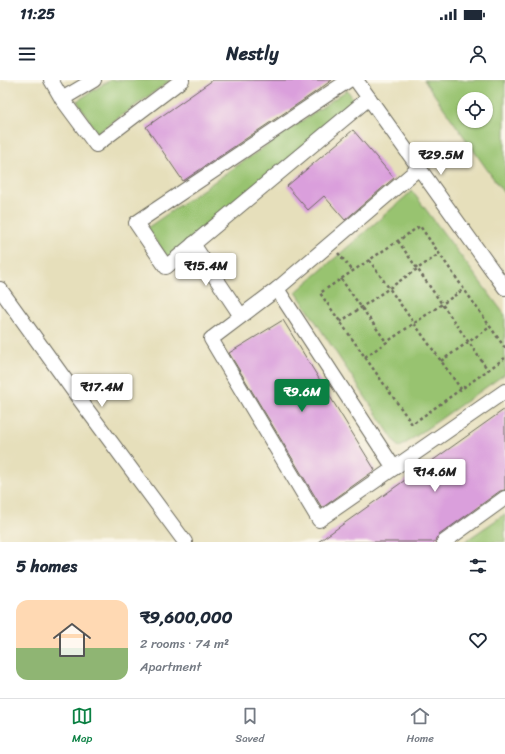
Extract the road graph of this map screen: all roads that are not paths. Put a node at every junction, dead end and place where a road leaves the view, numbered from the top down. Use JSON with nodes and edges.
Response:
{"nodes":[{"id":1,"x":51,"y":80,"type":"edge"},
{"id":2,"x":94,"y":80,"type":"edge"},
{"id":3,"x":182,"y":80,"type":"edge"},
{"id":4,"x":349,"y":80,"type":"edge"},
{"id":5,"x":356,"y":80,"type":"edge"},
{"id":6,"x":368,"y":98,"type":"junction"},
{"id":7,"x":62,"y":99,"type":"junction"},
{"id":8,"x":419,"y":168,"type":"junction"},
{"id":9,"x":193,"y":244,"type":"junction"},
{"id":10,"x":505,"y":288,"type":"edge"},
{"id":11,"x":0,"y":289,"type":"edge"},
{"id":12,"x":277,"y":289,"type":"junction"},
{"id":13,"x":241,"y":316,"type":"junction"},
{"id":14,"x":505,"y":391,"type":"edge"},
{"id":15,"x":394,"y":468,"type":"junction"},
{"id":16,"x":505,"y":498,"type":"edge"},
{"id":17,"x":185,"y":542,"type":"edge"},
{"id":18,"x":444,"y":542,"type":"edge"}],
"edges":[{"from":1,"to":7,"type":"street"},
{"from":2,"to":7,"type":"street"},
{"from":3,"to":7,"type":"street"},
{"from":4,"to":9,"type":"street"},
{"from":5,"to":6,"type":"street"},
{"from":6,"to":8,"type":"street"},
{"from":6,"to":9,"type":"street"},
{"from":8,"to":10,"type":"street"},
{"from":8,"to":12,"type":"street"},
{"from":9,"to":13,"type":"street"},
{"from":11,"to":17,"type":"street"},
{"from":12,"to":13,"type":"street"},
{"from":12,"to":15,"type":"street"},
{"from":13,"to":15,"type":"street"},
{"from":14,"to":15,"type":"street"},
{"from":16,"to":18,"type":"street"}]}
